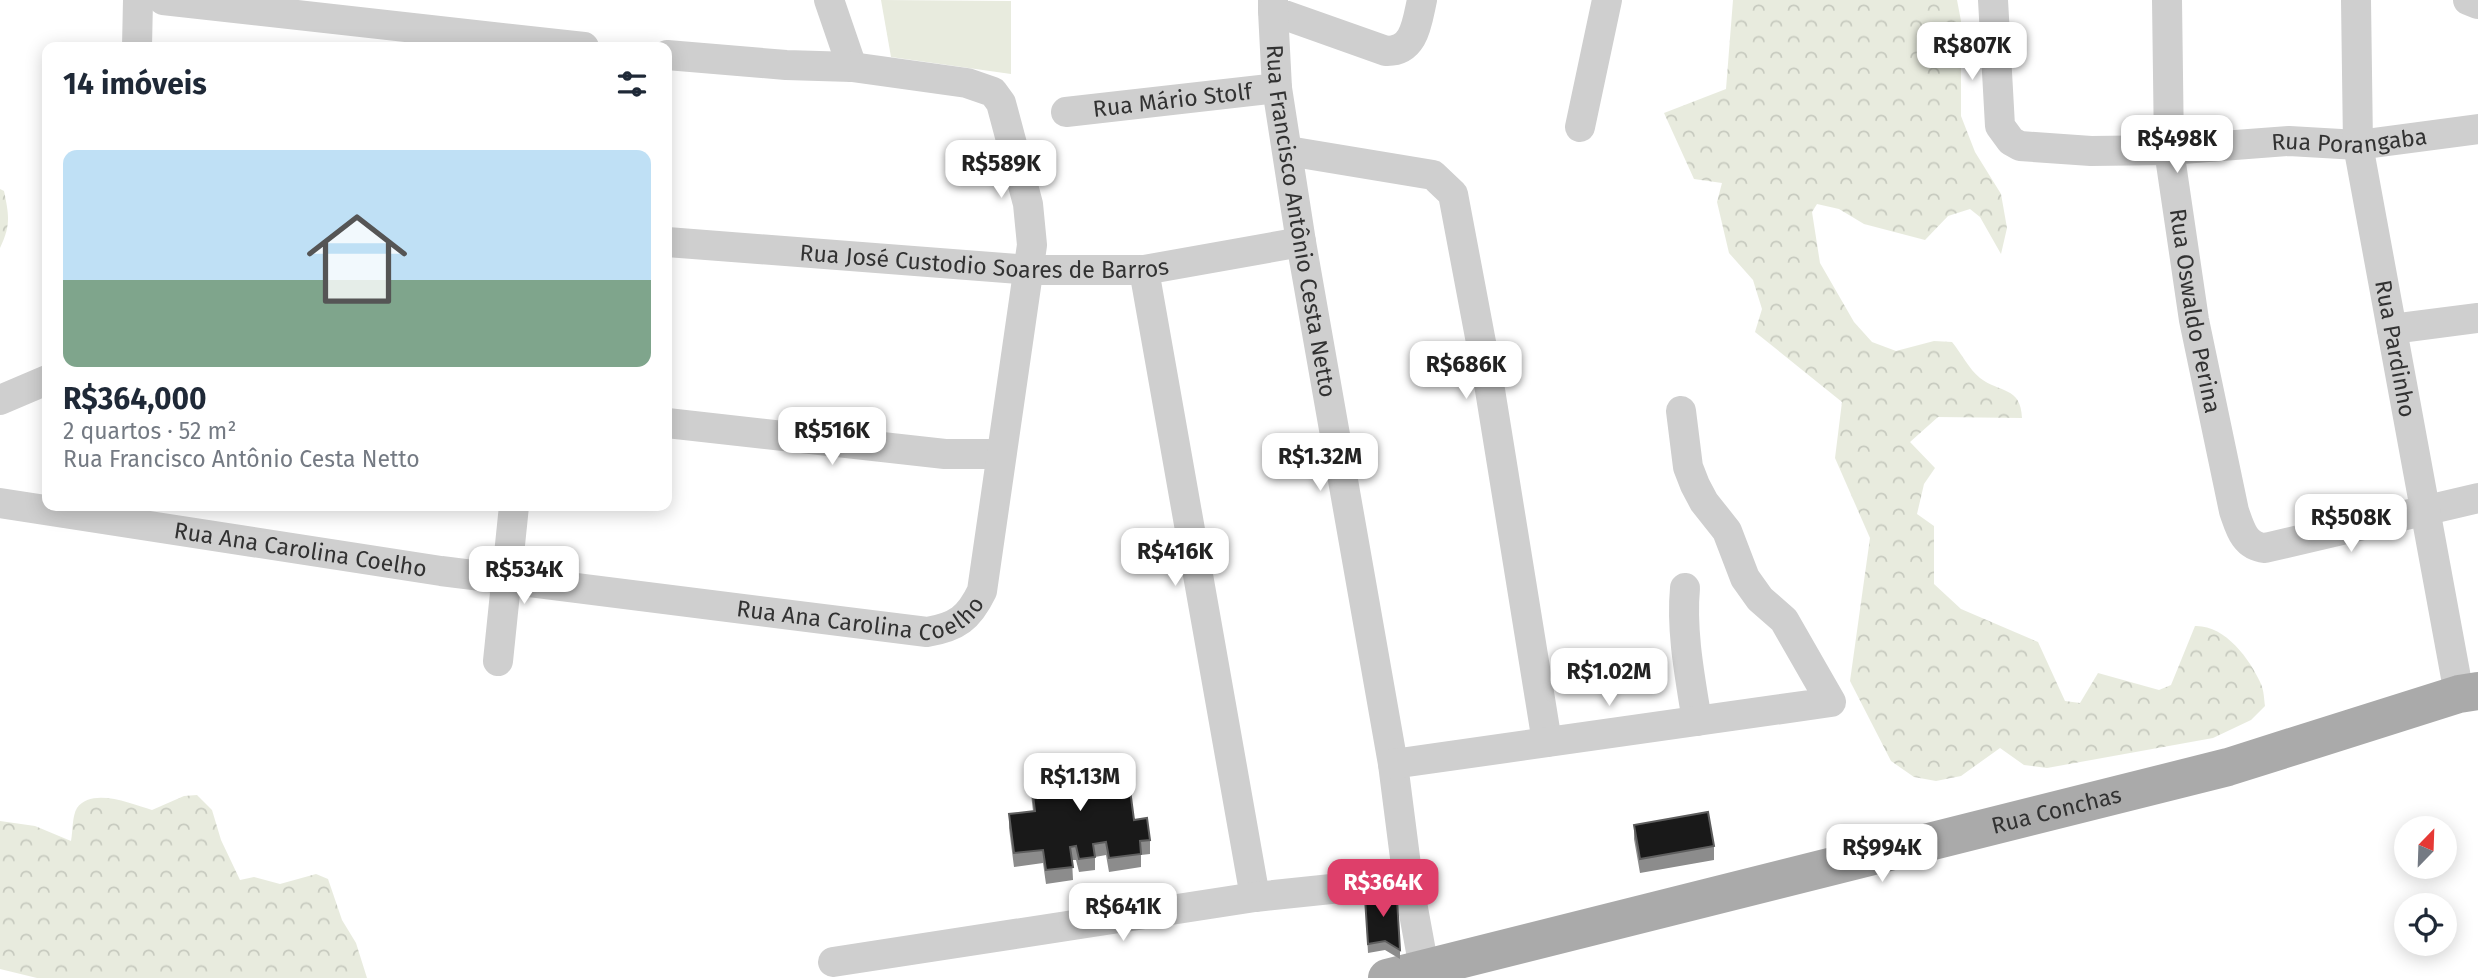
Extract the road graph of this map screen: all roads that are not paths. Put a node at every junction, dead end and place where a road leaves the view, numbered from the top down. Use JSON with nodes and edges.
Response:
{"nodes":[{"id":1,"x":138,"y":0,"type":"edge"},
{"id":2,"x":163,"y":0,"type":"edge"},
{"id":3,"x":830,"y":0,"type":"edge"},
{"id":4,"x":1422,"y":0,"type":"edge"},
{"id":5,"x":1607,"y":0,"type":"edge"},
{"id":6,"x":1993,"y":0,"type":"edge"},
{"id":7,"x":2167,"y":0,"type":"edge"},
{"id":8,"x":2356,"y":0,"type":"edge"},
{"id":9,"x":2469,"y":0,"type":"edge"},
{"id":10,"x":2478,"y":4,"type":"edge"},
{"id":11,"x":1273,"y":6,"type":"edge"},
{"id":12,"x":137,"y":42,"type":"edge"},
{"id":13,"x":527,"y":42,"type":"edge"},
{"id":14,"x":672,"y":55,"type":"edge"},
{"id":15,"x":852,"y":67,"type":"junction"},
{"id":16,"x":1277,"y":88,"type":"junction"},
{"id":17,"x":1066,"y":112,"type":"dead end"},
{"id":18,"x":1580,"y":127,"type":"dead end"},
{"id":19,"x":2478,"y":129,"type":"edge"},
{"id":20,"x":2358,"y":145,"type":"junction"},
{"id":21,"x":2169,"y":150,"type":"junction"},
{"id":22,"x":1288,"y":151,"type":"junction"},
{"id":23,"x":672,"y":242,"type":"edge"},
{"id":24,"x":1301,"y":242,"type":"junction"},
{"id":25,"x":1030,"y":270,"type":"junction"},
{"id":26,"x":1144,"y":270,"type":"junction"},
{"id":27,"x":2478,"y":318,"type":"edge"},
{"id":28,"x":2392,"y":329,"type":"junction"},
{"id":29,"x":42,"y":382,"type":"edge"},
{"id":30,"x":0,"y":400,"type":"edge"},
{"id":31,"x":1681,"y":411,"type":"dead end"},
{"id":32,"x":672,"y":424,"type":"edge"},
{"id":33,"x":1001,"y":454,"type":"junction"},
{"id":34,"x":2478,"y":498,"type":"edge"},
{"id":35,"x":0,"y":503,"type":"edge"},
{"id":36,"x":42,"y":509,"type":"edge"},
{"id":37,"x":2425,"y":509,"type":"junction"},
{"id":38,"x":52,"y":511,"type":"edge"},
{"id":39,"x":513,"y":511,"type":"edge"},
{"id":40,"x":506,"y":579,"type":"junction"},
{"id":41,"x":1685,"y":588,"type":"dead end"},
{"id":42,"x":498,"y":661,"type":"dead end"},
{"id":43,"x":2469,"y":692,"type":"edge"},
{"id":44,"x":1697,"y":721,"type":"junction"},
{"id":45,"x":1547,"y":742,"type":"junction"},
{"id":46,"x":1393,"y":764,"type":"junction"},
{"id":47,"x":1408,"y":881,"type":"junction"},
{"id":48,"x":1255,"y":897,"type":"junction"},
{"id":49,"x":833,"y":962,"type":"dead end"},
{"id":50,"x":1424,"y":968,"type":"junction"},
{"id":51,"x":1387,"y":978,"type":"edge"}],
"edges":[{"from":1,"to":12,"type":"street"},
{"from":2,"to":13,"type":"street"},
{"from":3,"to":15,"type":"street"},
{"from":4,"to":11,"type":"street"},
{"from":5,"to":18,"type":"street"},
{"from":6,"to":21,"type":"street","name":"Rua Porangaba"},
{"from":7,"to":21,"type":"street","name":"Rua Oswaldo Perina"},
{"from":8,"to":20,"type":"street","name":"Rua Pardinho"},
{"from":9,"to":10,"type":"street"},
{"from":11,"to":16,"type":"street","name":"Rua Francisco Antônio Cesta Netto"},
{"from":14,"to":15,"type":"street","name":"Rua Ana Carolina Coelho"},
{"from":15,"to":25,"type":"street","name":"Rua Ana Carolina Coelho"},
{"from":16,"to":17,"type":"street","name":"Rua Mário Stolf"},
{"from":16,"to":22,"type":"street","name":"Rua Francisco Antônio Cesta Netto"},
{"from":19,"to":20,"type":"street","name":"Rua Porangaba"},
{"from":20,"to":21,"type":"street","name":"Rua Porangaba"},
{"from":20,"to":28,"type":"street","name":"Rua Pardinho"},
{"from":21,"to":37,"type":"street","name":"Rua Oswaldo Perina"},
{"from":22,"to":24,"type":"street","name":"Rua Francisco Antônio Cesta Netto"},
{"from":22,"to":45,"type":"street"},
{"from":23,"to":25,"type":"street","name":"Rua José Custodio Soares de Barros"},
{"from":24,"to":26,"type":"street","name":"Rua José Custodio Soares de Barros"},
{"from":24,"to":46,"type":"street","name":"Rua Francisco Antônio Cesta Netto"},
{"from":25,"to":26,"type":"street","name":"Rua José Custodio Soares de Barros"},
{"from":25,"to":33,"type":"street","name":"Rua Ana Carolina Coelho"},
{"from":26,"to":48,"type":"street"},
{"from":27,"to":28,"type":"street"},
{"from":28,"to":37,"type":"street","name":"Rua Pardinho"},
{"from":29,"to":30,"type":"street"},
{"from":31,"to":44,"type":"street"},
{"from":32,"to":33,"type":"street"},
{"from":33,"to":40,"type":"street","name":"Rua Ana Carolina Coelho"},
{"from":34,"to":37,"type":"street"},
{"from":35,"to":36,"type":"street","name":"Rua Ana Carolina Coelho"},
{"from":37,"to":43,"type":"street","name":"Rua Pardinho"},
{"from":38,"to":40,"type":"street","name":"Rua Ana Carolina Coelho"},
{"from":39,"to":40,"type":"street"},
{"from":40,"to":42,"type":"street"},
{"from":41,"to":44,"type":"street"},
{"from":43,"to":50,"type":"main road","name":"Rua Conchas"},
{"from":44,"to":45,"type":"street"},
{"from":45,"to":46,"type":"street"},
{"from":46,"to":47,"type":"street","name":"Rua Francisco Antônio Cesta Netto"},
{"from":47,"to":48,"type":"street"},
{"from":47,"to":50,"type":"street","name":"Rua Francisco Antônio Cesta Netto"},
{"from":48,"to":49,"type":"street"},
{"from":50,"to":51,"type":"main road","name":"Rua Conchas"}]}
